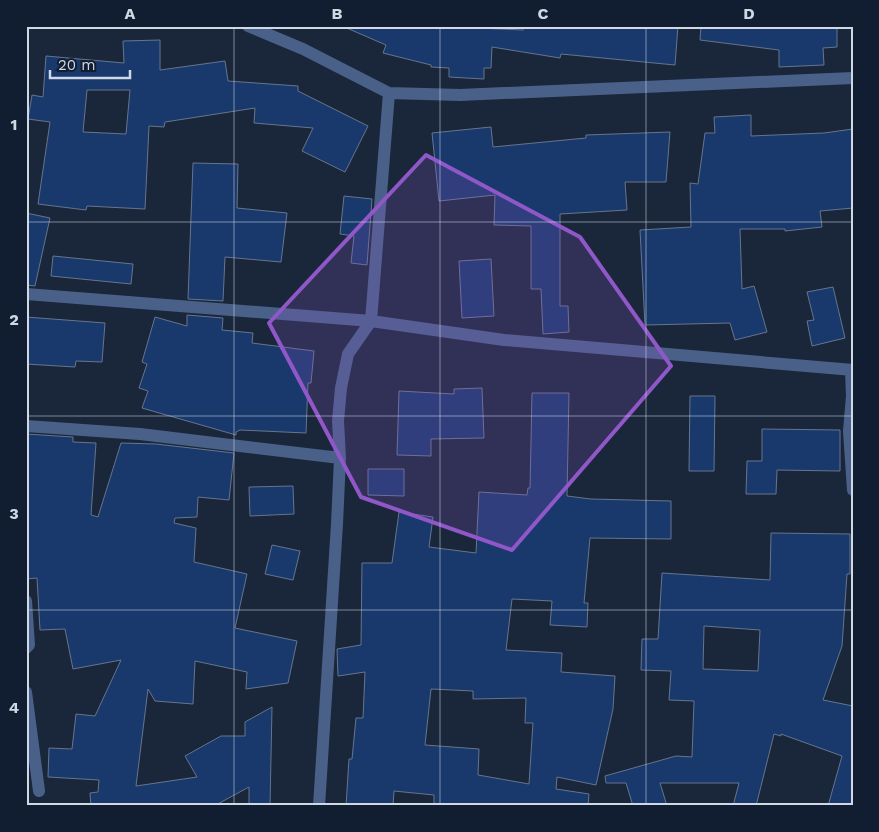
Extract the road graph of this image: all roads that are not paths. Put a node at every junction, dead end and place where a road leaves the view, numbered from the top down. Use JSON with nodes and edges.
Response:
{"nodes":[{"id":1,"x":248,"y":26,"type":"edge"},
{"id":2,"x":853,"y":78,"type":"edge"},
{"id":3,"x":389,"y":93,"type":"junction"},
{"id":4,"x":26,"y":294,"type":"edge"},
{"id":5,"x":372,"y":322,"type":"junction"},
{"id":6,"x":852,"y":370,"type":"edge"},
{"id":7,"x":26,"y":426,"type":"edge"},
{"id":8,"x":340,"y":458,"type":"junction"},
{"id":9,"x":853,"y":490,"type":"edge"},
{"id":10,"x":26,"y":601,"type":"edge"},
{"id":11,"x":26,"y":648,"type":"edge"},
{"id":12,"x":26,"y":692,"type":"edge"},
{"id":13,"x":39,"y":791,"type":"dead end"},
{"id":14,"x":319,"y":806,"type":"edge"}],
"edges":[{"from":1,"to":3,"type":"street"},
{"from":2,"to":3,"type":"street"},
{"from":3,"to":5,"type":"street"},
{"from":4,"to":5,"type":"street"},
{"from":5,"to":6,"type":"street"},
{"from":5,"to":8,"type":"street"},
{"from":6,"to":9,"type":"street"},
{"from":7,"to":8,"type":"street"},
{"from":8,"to":14,"type":"street"},
{"from":10,"to":11,"type":"street"},
{"from":12,"to":13,"type":"street"}]}
